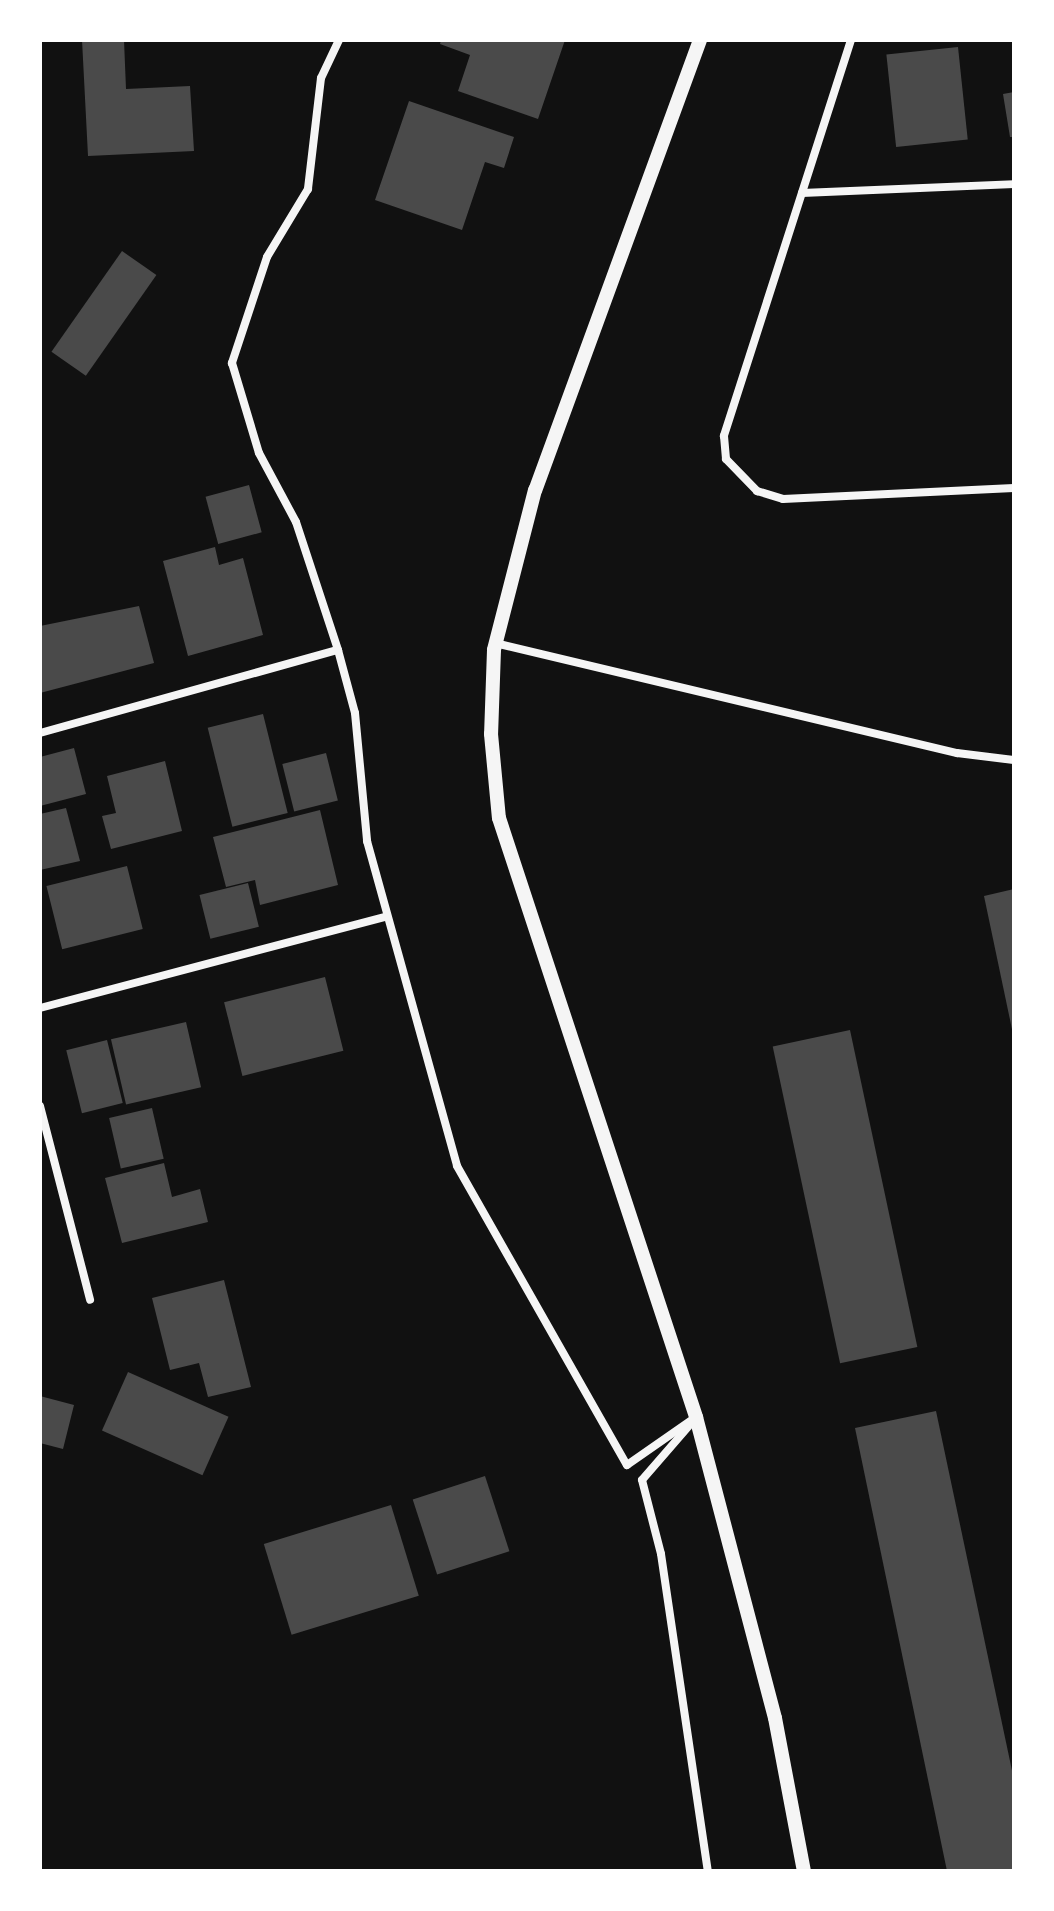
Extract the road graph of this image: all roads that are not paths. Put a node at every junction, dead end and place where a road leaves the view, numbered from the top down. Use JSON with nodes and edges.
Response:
{"nodes":[{"id":1,"x":339,"y":40,"type":"edge"},
{"id":2,"x":700,"y":40,"type":"edge"},
{"id":3,"x":851,"y":40,"type":"edge"},
{"id":4,"x":1014,"y":184,"type":"edge"},
{"id":5,"x":802,"y":193,"type":"junction"},
{"id":6,"x":1014,"y":488,"type":"edge"},
{"id":7,"x":495,"y":643,"type":"junction"},
{"id":8,"x":338,"y":650,"type":"junction"},
{"id":9,"x":40,"y":733,"type":"edge"},
{"id":10,"x":1014,"y":760,"type":"edge"},
{"id":11,"x":385,"y":917,"type":"junction"},
{"id":12,"x":40,"y":1008,"type":"edge"},
{"id":13,"x":40,"y":1106,"type":"edge"},
{"id":14,"x":90,"y":1300,"type":"dead end"},
{"id":15,"x":696,"y":1417,"type":"junction"},
{"id":16,"x":708,"y":1871,"type":"edge"},
{"id":17,"x":804,"y":1871,"type":"edge"}],
"edges":[{"from":1,"to":8,"type":"street"},
{"from":2,"to":7,"type":"street"},
{"from":3,"to":5,"type":"street"},
{"from":4,"to":5,"type":"street"},
{"from":5,"to":6,"type":"street"},
{"from":7,"to":10,"type":"street"},
{"from":7,"to":15,"type":"street"},
{"from":8,"to":9,"type":"street"},
{"from":8,"to":11,"type":"street"},
{"from":11,"to":12,"type":"street"},
{"from":11,"to":15,"type":"street"},
{"from":13,"to":14,"type":"street"},
{"from":15,"to":16,"type":"street"},
{"from":15,"to":17,"type":"street"}]}
